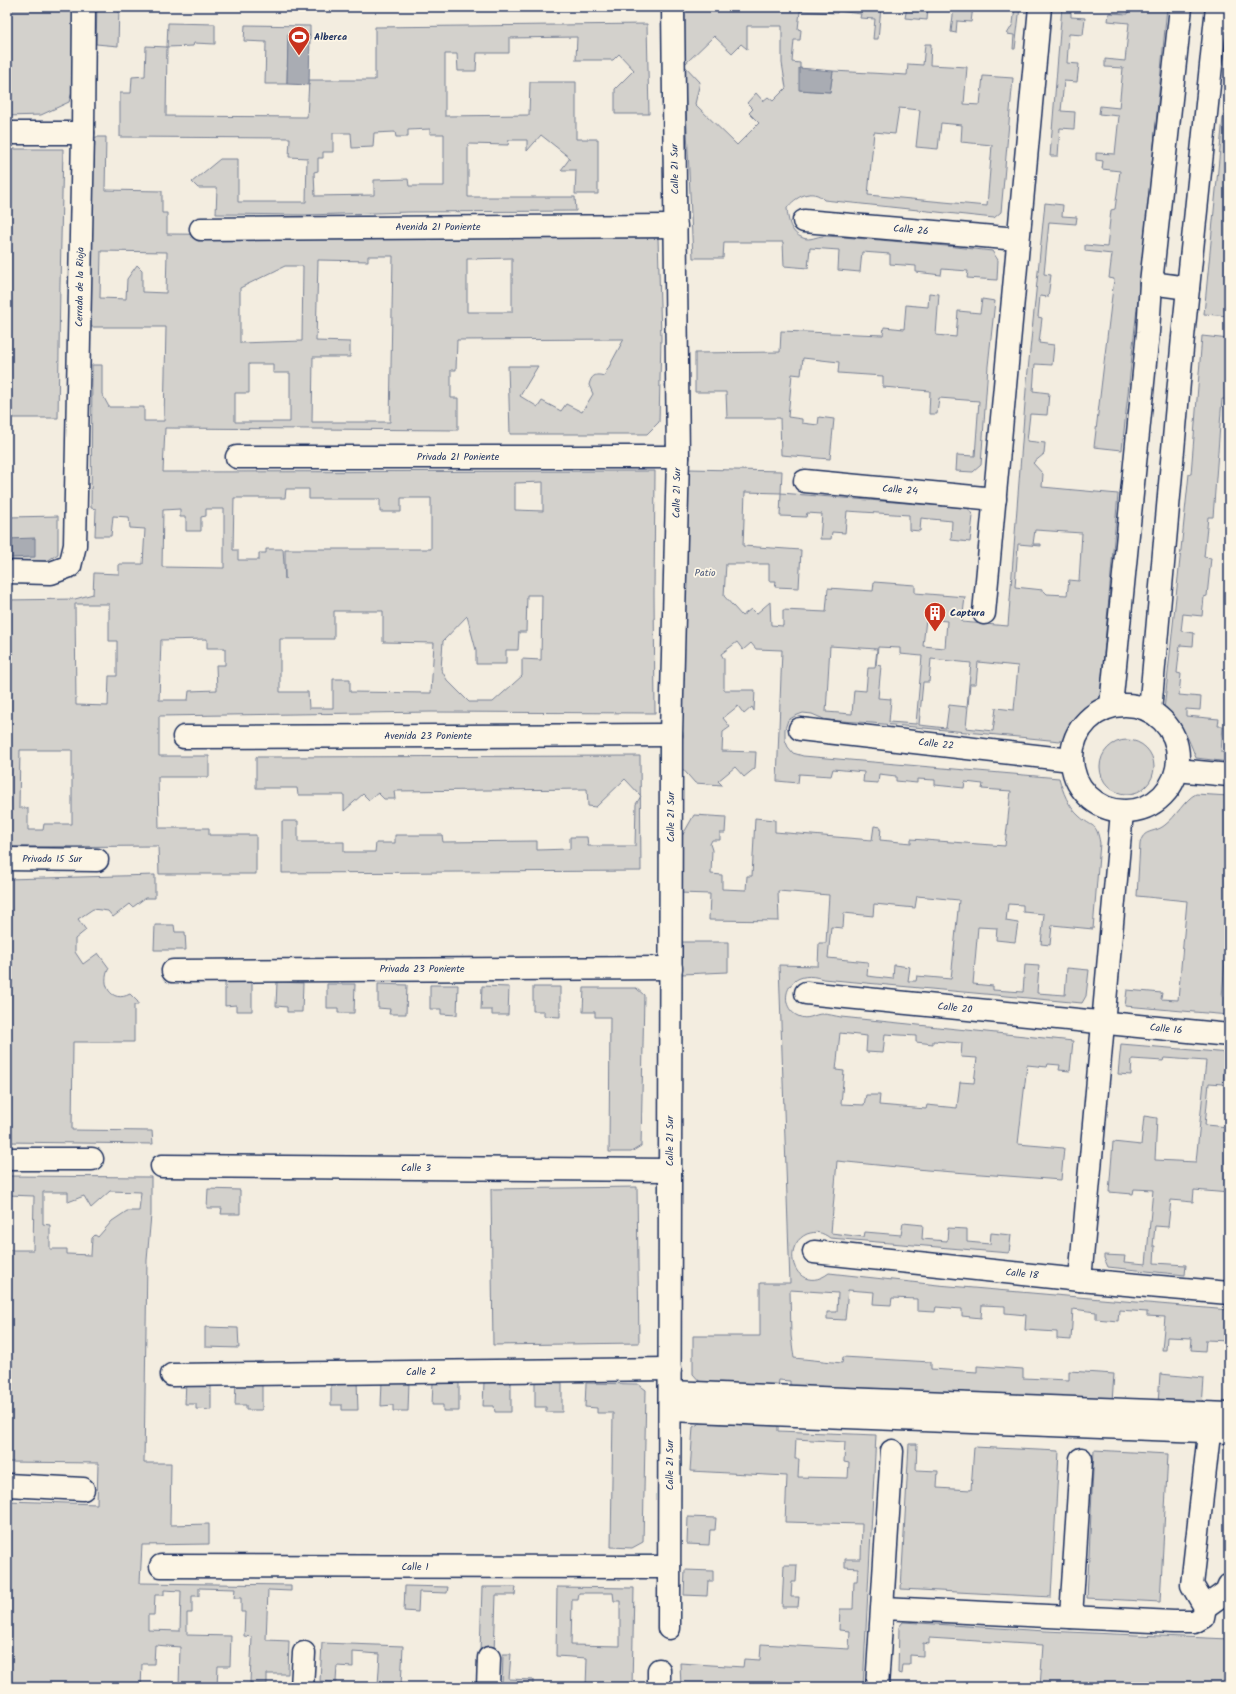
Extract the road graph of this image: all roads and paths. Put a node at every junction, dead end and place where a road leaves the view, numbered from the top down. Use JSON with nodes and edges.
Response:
{"nodes":[{"id":1,"x":84,"y":7,"type":"edge"},
{"id":2,"x":673,"y":7,"type":"edge"},
{"id":3,"x":1040,"y":7,"type":"edge"},
{"id":4,"x":1181,"y":7,"type":"edge"},
{"id":5,"x":1217,"y":7,"type":"edge"},
{"id":6,"x":7,"y":133,"type":"edge"},
{"id":7,"x":83,"y":133,"type":"junction"},
{"id":8,"x":804,"y":221,"type":"dead end"},
{"id":9,"x":676,"y":226,"type":"junction"},
{"id":10,"x":201,"y":229,"type":"dead end"},
{"id":11,"x":1018,"y":239,"type":"junction"},
{"id":12,"x":1151,"y":283,"type":"junction"},
{"id":13,"x":1188,"y":288,"type":"junction"},
{"id":14,"x":1148,"y":332,"type":"junction"},
{"id":15,"x":1183,"y":337,"type":"junction"},
{"id":16,"x":237,"y":457,"type":"dead end"},
{"id":17,"x":678,"y":457,"type":"junction"},
{"id":18,"x":805,"y":481,"type":"dead end"},
{"id":19,"x":994,"y":499,"type":"junction"},
{"id":20,"x":7,"y":572,"type":"edge"},
{"id":21,"x":984,"y":613,"type":"dead end"},
{"id":22,"x":1111,"y":706,"type":"junction"},
{"id":23,"x":1150,"y":710,"type":"junction"},
{"id":24,"x":800,"y":729,"type":"dead end"},
{"id":25,"x":671,"y":735,"type":"junction"},
{"id":26,"x":184,"y":738,"type":"dead end"},
{"id":27,"x":1071,"y":760,"type":"junction"},
{"id":28,"x":1177,"y":770,"type":"junction"},
{"id":29,"x":1229,"y":775,"type":"edge"},
{"id":30,"x":1122,"y":812,"type":"junction"},
{"id":31,"x":7,"y":859,"type":"edge"},
{"id":32,"x":97,"y":860,"type":"dead end"},
{"id":33,"x":671,"y":968,"type":"junction"},
{"id":34,"x":173,"y":971,"type":"dead end"},
{"id":35,"x":806,"y":993,"type":"dead end"},
{"id":36,"x":1103,"y":1023,"type":"junction"},
{"id":37,"x":1229,"y":1036,"type":"edge"},
{"id":38,"x":7,"y":1159,"type":"edge"},
{"id":39,"x":92,"y":1160,"type":"dead end"},
{"id":40,"x":162,"y":1166,"type":"dead end"},
{"id":41,"x":670,"y":1170,"type":"junction"},
{"id":42,"x":814,"y":1252,"type":"dead end"},
{"id":43,"x":1080,"y":1280,"type":"junction"},
{"id":44,"x":1229,"y":1293,"type":"edge"},
{"id":45,"x":670,"y":1369,"type":"junction"},
{"id":46,"x":172,"y":1375,"type":"dead end"},
{"id":47,"x":670,"y":1401,"type":"junction"},
{"id":48,"x":1220,"y":1422,"type":"edge"},
{"id":49,"x":892,"y":1451,"type":"dead end"},
{"id":50,"x":1081,"y":1459,"type":"dead end"},
{"id":51,"x":7,"y":1485,"type":"edge"},
{"id":52,"x":83,"y":1489,"type":"dead end"},
{"id":53,"x":161,"y":1566,"type":"dead end"},
{"id":54,"x":669,"y":1567,"type":"junction"},
{"id":55,"x":1229,"y":1585,"type":"edge"},
{"id":56,"x":1205,"y":1607,"type":"junction"},
{"id":57,"x":882,"y":1608,"type":"junction"},
{"id":58,"x":1071,"y":1617,"type":"junction"},
{"id":59,"x":669,"y":1628,"type":"dead end"},
{"id":60,"x":304,"y":1653,"type":"dead end"},
{"id":61,"x":489,"y":1658,"type":"dead end"},
{"id":62,"x":302,"y":1687,"type":"edge"},
{"id":63,"x":488,"y":1687,"type":"edge"},
{"id":64,"x":877,"y":1687,"type":"edge"}],
"edges":[{"from":1,"to":7,"type":"street","name":"Cerrada de la Rioja"},
{"from":2,"to":9,"type":"street","name":"Calle 21 Sur"},
{"from":3,"to":11,"type":"street"},
{"from":4,"to":12,"type":"street"},
{"from":5,"to":13,"type":"street"},
{"from":6,"to":7,"type":"street"},
{"from":7,"to":20,"type":"street","name":"Cerrada de la Rioja"},
{"from":8,"to":11,"type":"street","name":"Calle 26"},
{"from":9,"to":10,"type":"street","name":"Avenida 21 Poniente"},
{"from":9,"to":17,"type":"street","name":"Calle 21 Sur"},
{"from":11,"to":19,"type":"street"},
{"from":12,"to":13,"type":"street"},
{"from":12,"to":14,"type":"street"},
{"from":13,"to":15,"type":"street"},
{"from":14,"to":15,"type":"street"},
{"from":14,"to":22,"type":"street"},
{"from":15,"to":23,"type":"street"},
{"from":16,"to":17,"type":"street","name":"Privada 21 Poniente"},
{"from":17,"to":25,"type":"street","name":"Calle 21 Sur"},
{"from":18,"to":19,"type":"street","name":"Calle 24"},
{"from":19,"to":21,"type":"street"},
{"from":22,"to":23,"type":"street"},
{"from":22,"to":27,"type":"street"},
{"from":23,"to":28,"type":"street"},
{"from":24,"to":27,"type":"street","name":"Calle 22"},
{"from":25,"to":26,"type":"street","name":"Avenida 23 Poniente"},
{"from":25,"to":33,"type":"street","name":"Calle 21 Sur"},
{"from":27,"to":30,"type":"street"},
{"from":28,"to":29,"type":"street"},
{"from":28,"to":30,"type":"street"},
{"from":30,"to":36,"type":"street"},
{"from":31,"to":32,"type":"street","name":"Privada 15 Sur"},
{"from":33,"to":34,"type":"street","name":"Privada 23 Poniente"},
{"from":33,"to":41,"type":"street","name":"Calle 21 Sur"},
{"from":35,"to":36,"type":"street","name":"Calle 20"},
{"from":36,"to":37,"type":"street","name":"Calle 16"},
{"from":36,"to":43,"type":"street"},
{"from":38,"to":39,"type":"street"},
{"from":40,"to":41,"type":"street","name":"Calle 3"},
{"from":41,"to":45,"type":"street","name":"Calle 21 Sur"},
{"from":42,"to":43,"type":"street","name":"Calle 18"},
{"from":43,"to":44,"type":"street","name":"Calle 18"},
{"from":45,"to":46,"type":"street","name":"Calle 2"},
{"from":45,"to":47,"type":"street","name":"Calle 21 Sur"},
{"from":47,"to":48,"type":"street"},
{"from":47,"to":54,"type":"street","name":"Calle 21 Sur"},
{"from":48,"to":56,"type":"street"},
{"from":49,"to":57,"type":"street"},
{"from":50,"to":58,"type":"street"},
{"from":51,"to":52,"type":"street"},
{"from":53,"to":54,"type":"street","name":"Calle 1"},
{"from":54,"to":59,"type":"street","name":"Calle 21 Sur"},
{"from":55,"to":56,"type":"street"},
{"from":56,"to":58,"type":"street"},
{"from":57,"to":58,"type":"street"},
{"from":57,"to":64,"type":"street"},
{"from":60,"to":62,"type":"street"},
{"from":61,"to":63,"type":"street"}]}
